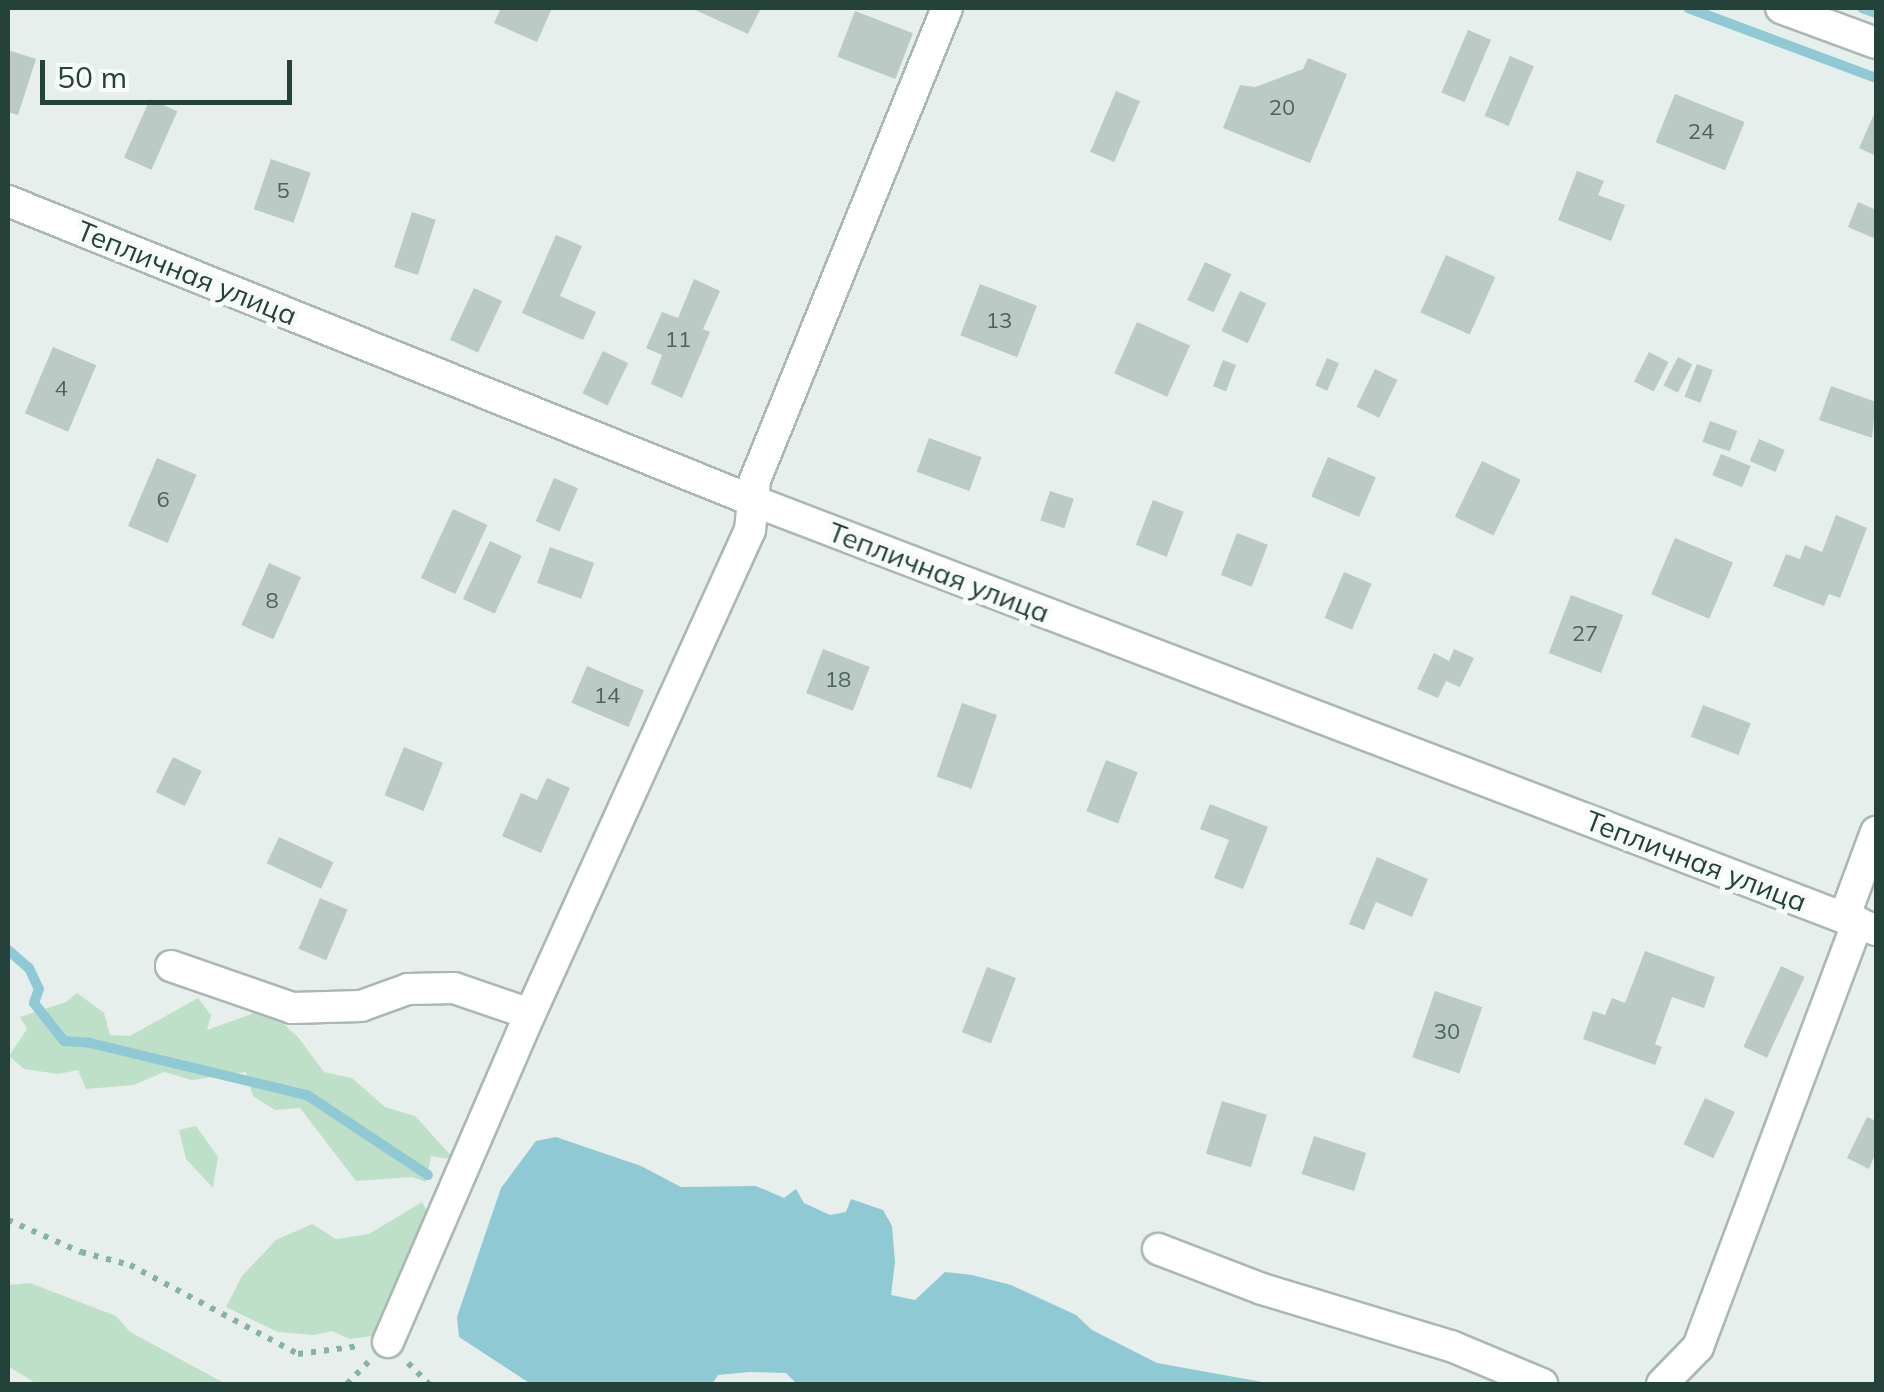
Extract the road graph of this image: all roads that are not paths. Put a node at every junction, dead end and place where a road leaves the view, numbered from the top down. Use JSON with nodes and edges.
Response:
{"nodes":[{"id":1,"x":948,"y":8,"type":"edge"},
{"id":2,"x":1781,"y":8,"type":"edge"},
{"id":3,"x":1876,"y":43,"type":"edge"},
{"id":4,"x":8,"y":202,"type":"edge"},
{"id":5,"x":750,"y":500,"type":"junction"},
{"id":6,"x":1876,"y":832,"type":"edge"},
{"id":7,"x":1859,"y":923,"type":"edge"},
{"id":8,"x":171,"y":966,"type":"dead end"},
{"id":9,"x":530,"y":1014,"type":"junction"},
{"id":10,"x":1158,"y":1248,"type":"dead end"},
{"id":11,"x":388,"y":1342,"type":"road end"},
{"id":12,"x":1542,"y":1384,"type":"edge"},
{"id":13,"x":1662,"y":1384,"type":"edge"}],
"edges":[{"from":1,"to":5,"type":"street"},
{"from":2,"to":3,"type":"street"},
{"from":4,"to":5,"type":"street","name":"Тепличная улица"},
{"from":5,"to":7,"type":"street","name":"Тепличная улица"},
{"from":5,"to":9,"type":"street"},
{"from":6,"to":7,"type":"street"},
{"from":7,"to":13,"type":"street"},
{"from":8,"to":9,"type":"street"},
{"from":9,"to":11,"type":"street"},
{"from":10,"to":12,"type":"street"}]}
